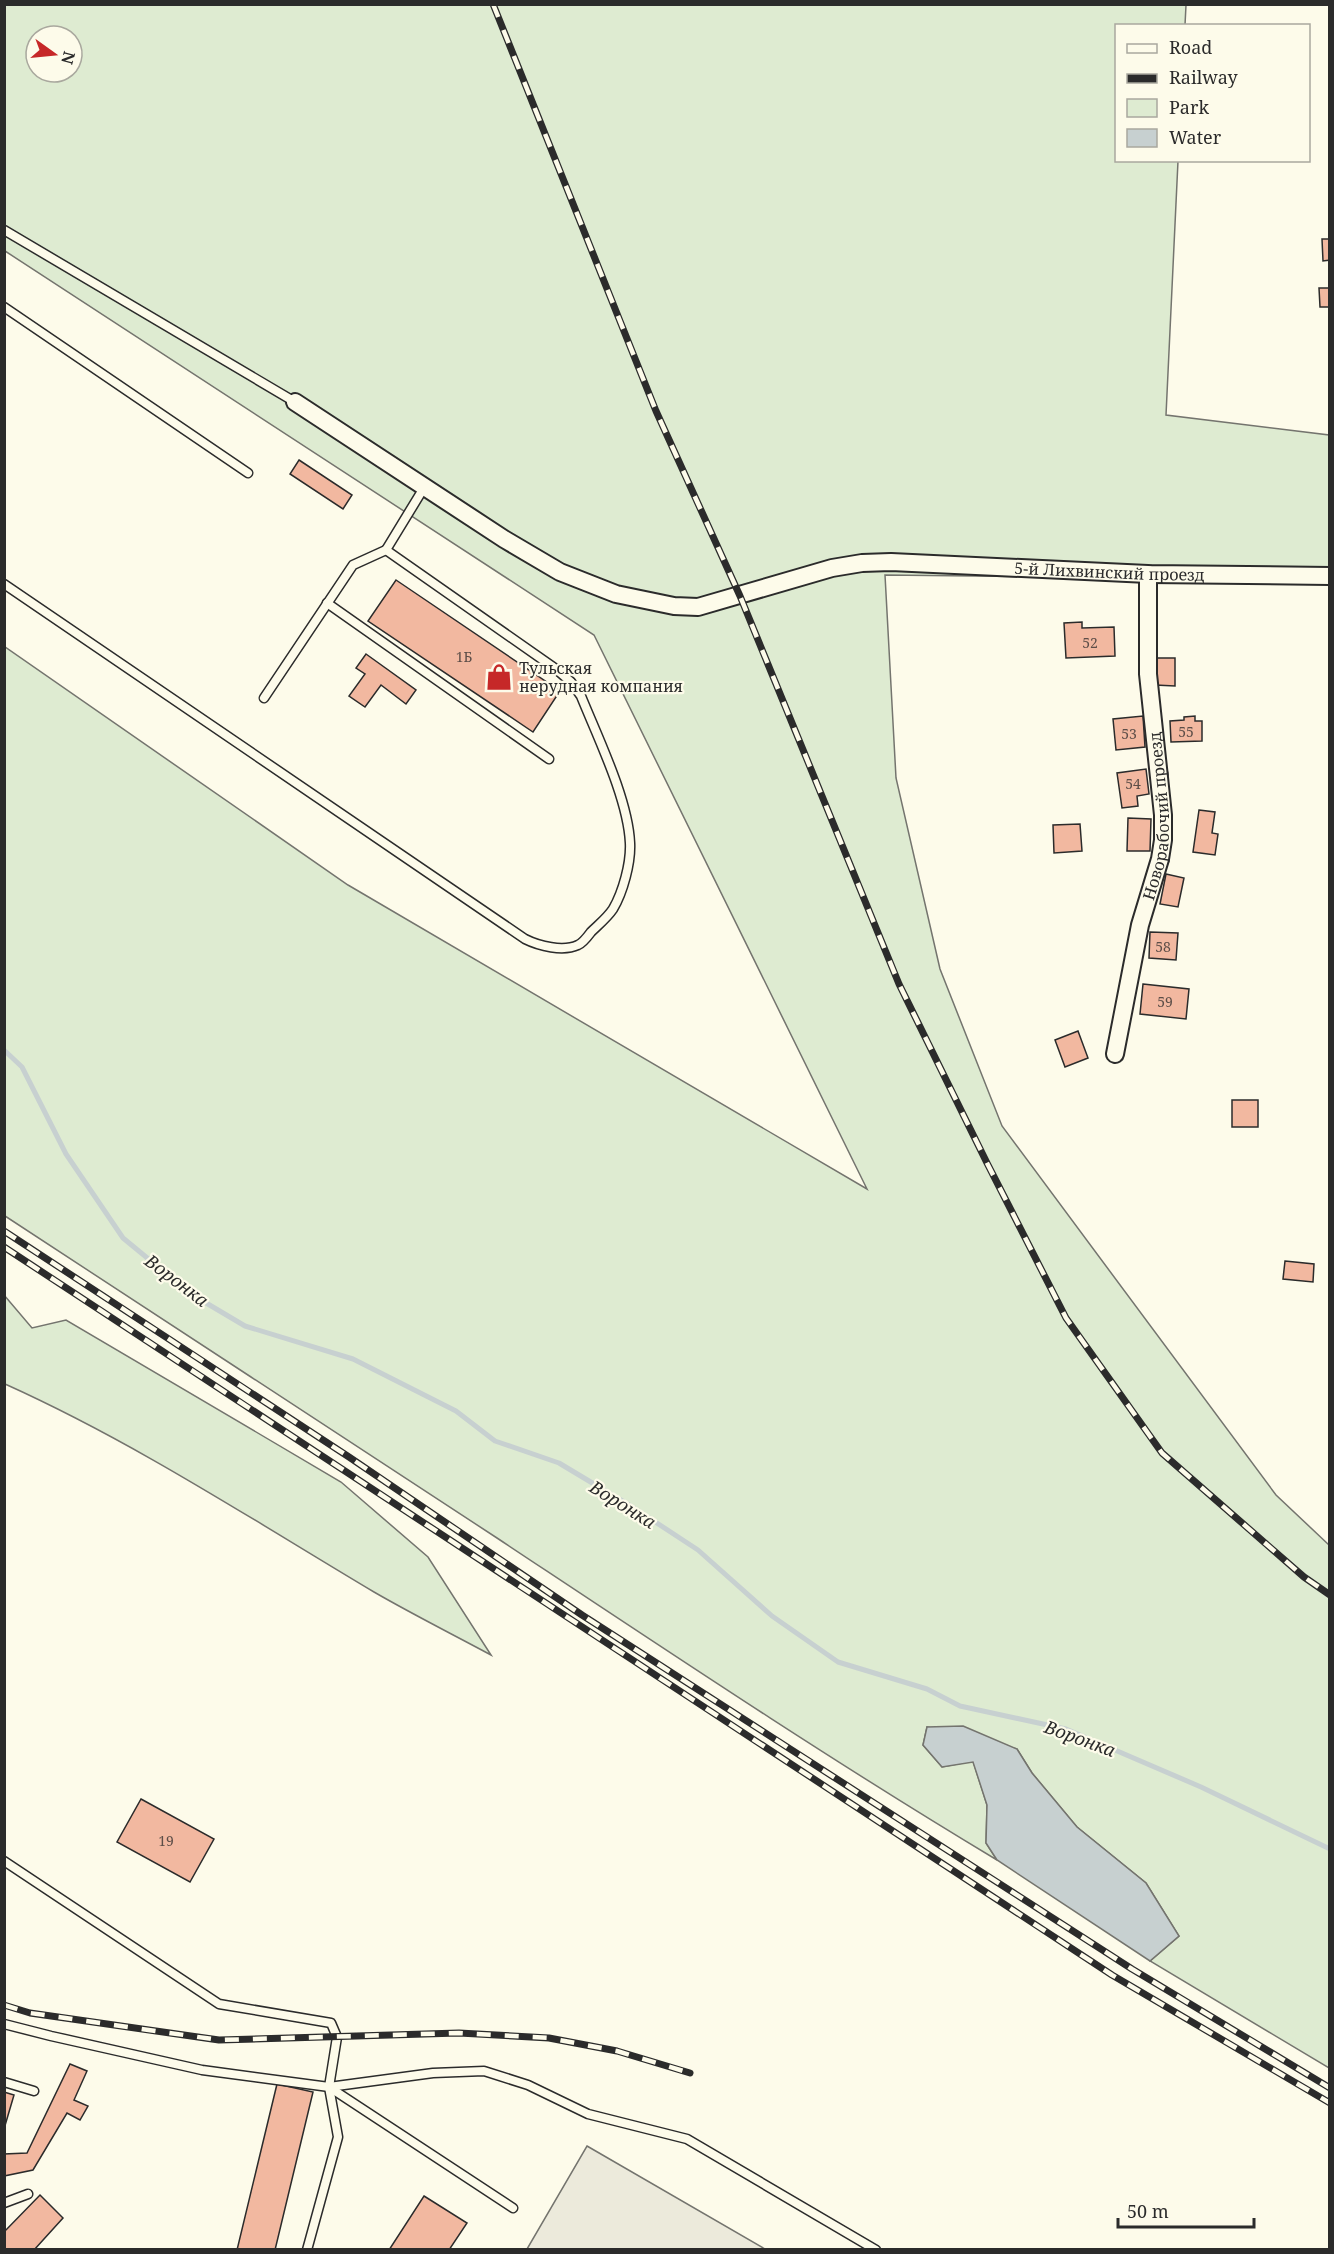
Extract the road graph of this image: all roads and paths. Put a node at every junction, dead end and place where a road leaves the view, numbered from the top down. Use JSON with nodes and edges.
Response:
{"nodes":[{"id":1,"x":4,"y":230,"type":"edge"},
{"id":2,"x":4,"y":307,"type":"edge"},
{"id":3,"x":295,"y":402,"type":"joint"},
{"id":4,"x":248,"y":473,"type":"dead end"},
{"id":5,"x":425,"y":486,"type":"junction"},
{"id":6,"x":386,"y":550,"type":"junction"},
{"id":7,"x":1148,"y":574,"type":"junction"},
{"id":8,"x":1329,"y":576,"type":"edge"},
{"id":9,"x":4,"y":584,"type":"edge"},
{"id":10,"x":327,"y":603,"type":"junction"},
{"id":11,"x":264,"y":698,"type":"dead end"},
{"id":12,"x":549,"y":759,"type":"dead end"},
{"id":13,"x":1115,"y":1054,"type":"dead end"},
{"id":14,"x":4,"y":1861,"type":"edge"},
{"id":15,"x":4,"y":2024,"type":"edge"},
{"id":16,"x":4,"y":2082,"type":"edge"},
{"id":17,"x":328,"y":2087,"type":"junction"},
{"id":18,"x":34,"y":2091,"type":"dead end"},
{"id":19,"x":28,"y":2194,"type":"dead end"},
{"id":20,"x":4,"y":2203,"type":"edge"},
{"id":21,"x":513,"y":2208,"type":"dead end"},
{"id":22,"x":307,"y":2250,"type":"edge"},
{"id":23,"x":876,"y":2250,"type":"edge"}],
"edges":[{"from":1,"to":3,"type":"lane"},
{"from":2,"to":4,"type":"lane"},
{"from":3,"to":5,"type":"street","name":"5-й Лихвинский проезд"},
{"from":5,"to":6,"type":"lane"},
{"from":5,"to":7,"type":"street","name":"5-й Лихвинский проезд"},
{"from":6,"to":9,"type":"lane"},
{"from":6,"to":10,"type":"lane"},
{"from":7,"to":8,"type":"street","name":"5-й Лихвинский проезд"},
{"from":7,"to":13,"type":"street","name":"Новорабочий проезд"},
{"from":10,"to":11,"type":"lane"},
{"from":10,"to":12,"type":"lane"},
{"from":14,"to":17,"type":"lane"},
{"from":15,"to":17,"type":"lane"},
{"from":16,"to":18,"type":"lane"},
{"from":17,"to":21,"type":"lane"},
{"from":17,"to":22,"type":"lane"},
{"from":17,"to":23,"type":"lane"},
{"from":19,"to":20,"type":"lane"}]}
